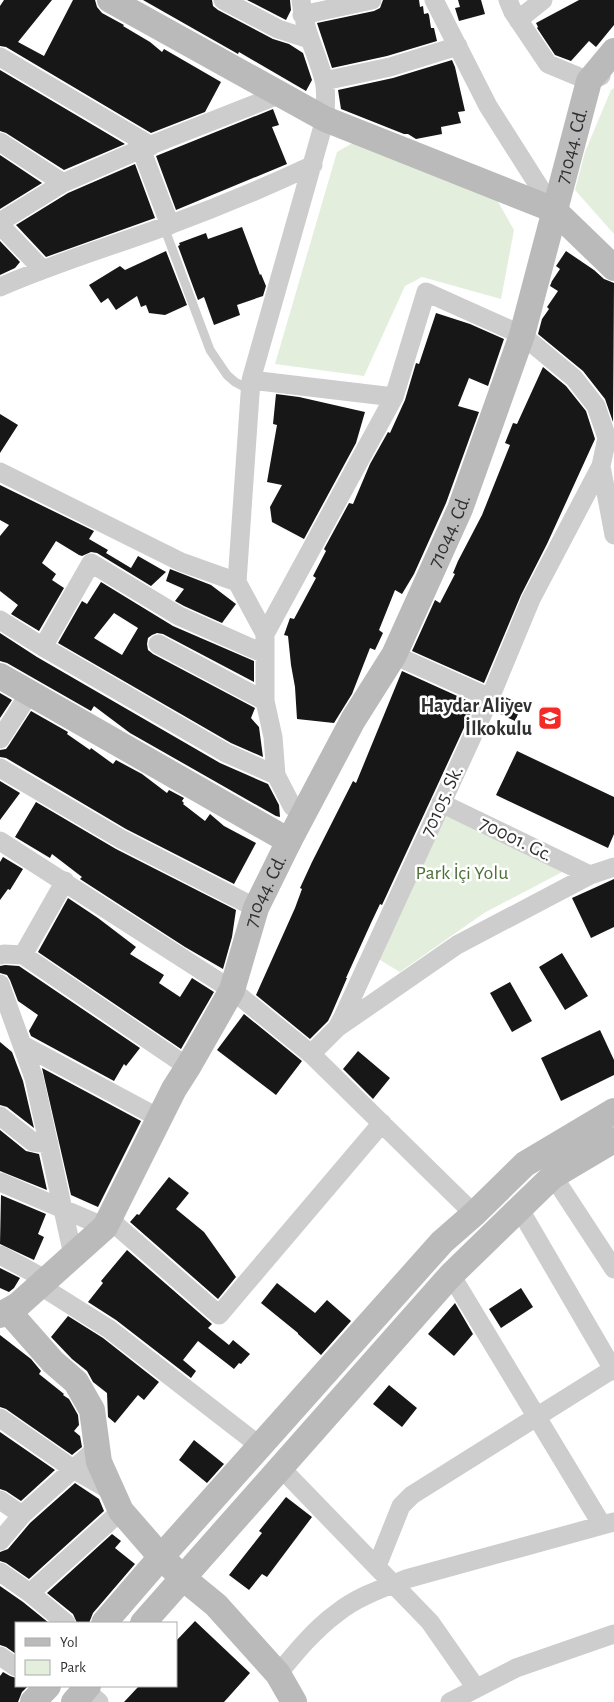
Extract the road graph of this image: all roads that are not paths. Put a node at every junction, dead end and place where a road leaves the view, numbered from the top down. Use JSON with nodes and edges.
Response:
{"nodes":[{"id":1,"x":110,"y":0,"type":"edge"},
{"id":2,"x":223,"y":0,"type":"edge"},
{"id":3,"x":372,"y":0,"type":"edge"},
{"id":4,"x":434,"y":0,"type":"edge"},
{"id":5,"x":508,"y":0,"type":"edge"},
{"id":6,"x":543,"y":0,"type":"edge"},
{"id":7,"x":301,"y":7,"type":"edge"},
{"id":8,"x":518,"y":20,"type":"junction"},
{"id":9,"x":309,"y":39,"type":"junction"},
{"id":10,"x":458,"y":46,"type":"junction"},
{"id":11,"x":614,"y":51,"type":"edge"},
{"id":12,"x":0,"y":57,"type":"edge"},
{"id":13,"x":614,"y":72,"type":"edge"},
{"id":14,"x":324,"y":81,"type":"junction"},
{"id":15,"x":589,"y":81,"type":"junction"},
{"id":16,"x":281,"y":94,"type":"junction"},
{"id":17,"x":326,"y":119,"type":"junction"},
{"id":18,"x":0,"y":142,"type":"edge"},
{"id":19,"x":146,"y":148,"type":"junction"},
{"id":20,"x":313,"y":166,"type":"junction"},
{"id":21,"x":63,"y":183,"type":"junction"},
{"id":22,"x":554,"y":210,"type":"junction"},
{"id":23,"x":0,"y":224,"type":"edge"},
{"id":24,"x":167,"y":226,"type":"junction"},
{"id":25,"x":614,"y":268,"type":"edge"},
{"id":26,"x":42,"y":269,"type":"junction"},
{"id":27,"x":0,"y":287,"type":"edge"},
{"id":28,"x":522,"y":334,"type":"junction"},
{"id":29,"x":251,"y":385,"type":"junction"},
{"id":30,"x":394,"y":397,"type":"junction"},
{"id":31,"x":608,"y":465,"type":"edge"},
{"id":32,"x":0,"y":472,"type":"edge"},
{"id":33,"x":614,"y":536,"type":"edge"},
{"id":34,"x":237,"y":582,"type":"junction"},
{"id":35,"x":0,"y":620,"type":"edge"},
{"id":36,"x":265,"y":634,"type":"junction"},
{"id":37,"x":158,"y":644,"type":"dead end"},
{"id":38,"x":43,"y":647,"type":"junction"},
{"id":39,"x":265,"y":654,"type":"junction"},
{"id":40,"x":394,"y":655,"type":"junction"},
{"id":41,"x":0,"y":676,"type":"edge"},
{"id":42,"x":29,"y":694,"type":"junction"},
{"id":43,"x":490,"y":698,"type":"junction"},
{"id":44,"x":265,"y":701,"type":"junction"},
{"id":45,"x":0,"y":739,"type":"edge"},
{"id":46,"x":0,"y":768,"type":"edge"},
{"id":47,"x":276,"y":775,"type":"junction"},
{"id":48,"x":441,"y":803,"type":"junction"},
{"id":49,"x":303,"y":814,"type":"junction"},
{"id":50,"x":0,"y":841,"type":"edge"},
{"id":51,"x":289,"y":841,"type":"junction"},
{"id":52,"x":614,"y":867,"type":"edge"},
{"id":53,"x":590,"y":875,"type":"junction"},
{"id":54,"x":65,"y":882,"type":"junction"},
{"id":55,"x":256,"y":908,"type":"junction"},
{"id":56,"x":23,"y":955,"type":"junction"},
{"id":57,"x":0,"y":956,"type":"edge"},
{"id":58,"x":0,"y":984,"type":"edge"},
{"id":59,"x":232,"y":990,"type":"junction"},
{"id":60,"x":5,"y":1015,"type":"edge"},
{"id":61,"x":336,"y":1028,"type":"junction"},
{"id":62,"x":23,"y":1045,"type":"junction"},
{"id":63,"x":311,"y":1054,"type":"junction"},
{"id":64,"x":188,"y":1067,"type":"junction"},
{"id":65,"x":614,"y":1111,"type":"edge"},
{"id":66,"x":0,"y":1116,"type":"edge"},
{"id":67,"x":159,"y":1118,"type":"junction"},
{"id":68,"x":382,"y":1123,"type":"junction"},
{"id":69,"x":614,"y":1140,"type":"edge"},
{"id":70,"x":49,"y":1144,"type":"junction"},
{"id":71,"x":554,"y":1176,"type":"junction"},
{"id":72,"x":0,"y":1182,"type":"edge"},
{"id":73,"x":519,"y":1208,"type":"junction"},
{"id":74,"x":63,"y":1209,"type":"junction"},
{"id":75,"x":474,"y":1214,"type":"junction"},
{"id":76,"x":107,"y":1223,"type":"junction"},
{"id":77,"x":0,"y":1255,"type":"edge"},
{"id":78,"x":72,"y":1256,"type":"junction"},
{"id":79,"x":614,"y":1269,"type":"edge"},
{"id":80,"x":451,"y":1276,"type":"junction"},
{"id":81,"x":43,"y":1283,"type":"junction"},
{"id":82,"x":4,"y":1313,"type":"edge"},
{"id":83,"x":614,"y":1370,"type":"edge"},
{"id":84,"x":536,"y":1417,"type":"junction"},
{"id":85,"x":0,"y":1418,"type":"edge"},
{"id":86,"x":260,"y":1446,"type":"junction"},
{"id":87,"x":97,"y":1448,"type":"junction"},
{"id":88,"x":280,"y":1468,"type":"junction"},
{"id":89,"x":73,"y":1469,"type":"junction"},
{"id":90,"x":0,"y":1500,"type":"edge"},
{"id":91,"x":118,"y":1501,"type":"junction"},
{"id":92,"x":22,"y":1515,"type":"junction"},
{"id":93,"x":608,"y":1524,"type":"edge"},
{"id":94,"x":0,"y":1541,"type":"edge"},
{"id":95,"x":161,"y":1557,"type":"junction"},
{"id":96,"x":377,"y":1566,"type":"junction"},
{"id":97,"x":0,"y":1572,"type":"edge"},
{"id":98,"x":183,"y":1578,"type":"junction"},
{"id":99,"x":394,"y":1584,"type":"junction"},
{"id":100,"x":30,"y":1593,"type":"junction"},
{"id":101,"x":65,"y":1622,"type":"edge"},
{"id":102,"x":105,"y":1622,"type":"edge"},
{"id":103,"x":144,"y":1622,"type":"edge"},
{"id":104,"x":614,"y":1634,"type":"edge"},
{"id":105,"x":0,"y":1656,"type":"edge"},
{"id":106,"x":15,"y":1666,"type":"edge"},
{"id":107,"x":278,"y":1674,"type":"junction"},
{"id":108,"x":476,"y":1688,"type":"junction"},
{"id":109,"x":294,"y":1702,"type":"edge"},
{"id":110,"x":450,"y":1702,"type":"edge"}],
"edges":[{"from":1,"to":16,"type":"street"},
{"from":2,"to":9,"type":"street"},
{"from":3,"to":7,"type":"street"},
{"from":4,"to":10,"type":"street"},
{"from":5,"to":8,"type":"street"},
{"from":6,"to":8,"type":"street"},
{"from":7,"to":9,"type":"street"},
{"from":8,"to":15,"type":"street"},
{"from":9,"to":14,"type":"street"},
{"from":10,"to":14,"type":"street"},
{"from":10,"to":22,"type":"street"},
{"from":11,"to":15,"type":"street","name":"71044. Cd."},
{"from":12,"to":19,"type":"street"},
{"from":13,"to":15,"type":"street"},
{"from":14,"to":17,"type":"street"},
{"from":15,"to":22,"type":"street","name":"71044. Cd."},
{"from":16,"to":17,"type":"street"},
{"from":16,"to":19,"type":"street"},
{"from":17,"to":20,"type":"street"},
{"from":17,"to":22,"type":"street"},
{"from":18,"to":21,"type":"street"},
{"from":19,"to":21,"type":"street"},
{"from":19,"to":24,"type":"street"},
{"from":20,"to":24,"type":"street"},
{"from":20,"to":29,"type":"street"},
{"from":21,"to":23,"type":"street"},
{"from":22,"to":25,"type":"street"},
{"from":22,"to":28,"type":"street","name":"71044. Cd."},
{"from":23,"to":26,"type":"street"},
{"from":24,"to":26,"type":"street"},
{"from":24,"to":29,"type":"lane"},
{"from":26,"to":27,"type":"street"},
{"from":28,"to":30,"type":"street"},
{"from":28,"to":31,"type":"street"},
{"from":28,"to":40,"type":"street","name":"71044. Cd."},
{"from":29,"to":30,"type":"street"},
{"from":29,"to":34,"type":"street"},
{"from":30,"to":36,"type":"street"},
{"from":31,"to":33,"type":"street"},
{"from":31,"to":43,"type":"street","name":"70105. Sk."},
{"from":32,"to":34,"type":"street"},
{"from":34,"to":36,"type":"street"},
{"from":35,"to":38,"type":"street"},
{"from":36,"to":39,"type":"street"},
{"from":37,"to":44,"type":"street"},
{"from":38,"to":39,"type":"street"},
{"from":38,"to":47,"type":"street"},
{"from":39,"to":44,"type":"street"},
{"from":40,"to":43,"type":"street"},
{"from":40,"to":49,"type":"street","name":"71044. Cd."},
{"from":41,"to":42,"type":"street"},
{"from":42,"to":45,"type":"street"},
{"from":42,"to":51,"type":"street"},
{"from":43,"to":48,"type":"street","name":"70105. Sk."},
{"from":44,"to":47,"type":"street"},
{"from":46,"to":55,"type":"street"},
{"from":47,"to":49,"type":"street"},
{"from":48,"to":53,"type":"street","name":"70001. Gc."},
{"from":48,"to":61,"type":"street","name":"70105. Sk."},
{"from":49,"to":51,"type":"street","name":"71044. Cd."},
{"from":50,"to":54,"type":"street"},
{"from":51,"to":55,"type":"street","name":"71044. Cd."},
{"from":52,"to":53,"type":"street"},
{"from":53,"to":61,"type":"street"},
{"from":54,"to":56,"type":"street"},
{"from":54,"to":59,"type":"street"},
{"from":55,"to":59,"type":"street","name":"71044. Cd."},
{"from":56,"to":57,"type":"street"},
{"from":56,"to":64,"type":"street"},
{"from":58,"to":60,"type":"street"},
{"from":59,"to":63,"type":"street"},
{"from":59,"to":64,"type":"street","name":"71044. Cd."},
{"from":60,"to":62,"type":"street"},
{"from":61,"to":63,"type":"street"},
{"from":62,"to":67,"type":"street"},
{"from":62,"to":70,"type":"street"},
{"from":63,"to":68,"type":"street"},
{"from":64,"to":67,"type":"street","name":"71044. Cd."},
{"from":65,"to":75,"type":"street"},
{"from":66,"to":70,"type":"street"},
{"from":67,"to":76,"type":"street","name":"71044. Cd."},
{"from":68,"to":75,"type":"street"},
{"from":68,"to":76,"type":"street"},
{"from":69,"to":71,"type":"street"},
{"from":70,"to":74,"type":"street"},
{"from":71,"to":73,"type":"street"},
{"from":71,"to":79,"type":"street"},
{"from":72,"to":74,"type":"street"},
{"from":73,"to":80,"type":"street"},
{"from":73,"to":83,"type":"street"},
{"from":74,"to":76,"type":"street"},
{"from":74,"to":78,"type":"street"},
{"from":75,"to":86,"type":"street"},
{"from":76,"to":78,"type":"street"},
{"from":77,"to":81,"type":"street"},
{"from":78,"to":81,"type":"street"},
{"from":80,"to":84,"type":"street"},
{"from":80,"to":88,"type":"street"},
{"from":81,"to":82,"type":"street"},
{"from":81,"to":86,"type":"street"},
{"from":82,"to":87,"type":"street"},
{"from":83,"to":84,"type":"street"},
{"from":84,"to":93,"type":"street"},
{"from":84,"to":96,"type":"street"},
{"from":85,"to":89,"type":"street"},
{"from":86,"to":95,"type":"street"},
{"from":87,"to":89,"type":"street"},
{"from":87,"to":91,"type":"street"},
{"from":88,"to":96,"type":"street"},
{"from":88,"to":98,"type":"street"},
{"from":89,"to":91,"type":"street"},
{"from":89,"to":92,"type":"street"},
{"from":90,"to":92,"type":"street"},
{"from":91,"to":95,"type":"street"},
{"from":91,"to":100,"type":"street"},
{"from":92,"to":94,"type":"street"},
{"from":93,"to":99,"type":"street"},
{"from":95,"to":98,"type":"street"},
{"from":95,"to":102,"type":"street"},
{"from":96,"to":99,"type":"street"},
{"from":97,"to":100,"type":"street"},
{"from":98,"to":103,"type":"street"},
{"from":98,"to":107,"type":"street"},
{"from":99,"to":107,"type":"street"},
{"from":99,"to":108,"type":"street"},
{"from":100,"to":101,"type":"street"},
{"from":104,"to":108,"type":"street"},
{"from":105,"to":106,"type":"street"},
{"from":107,"to":109,"type":"street"},
{"from":108,"to":110,"type":"street"}]}
